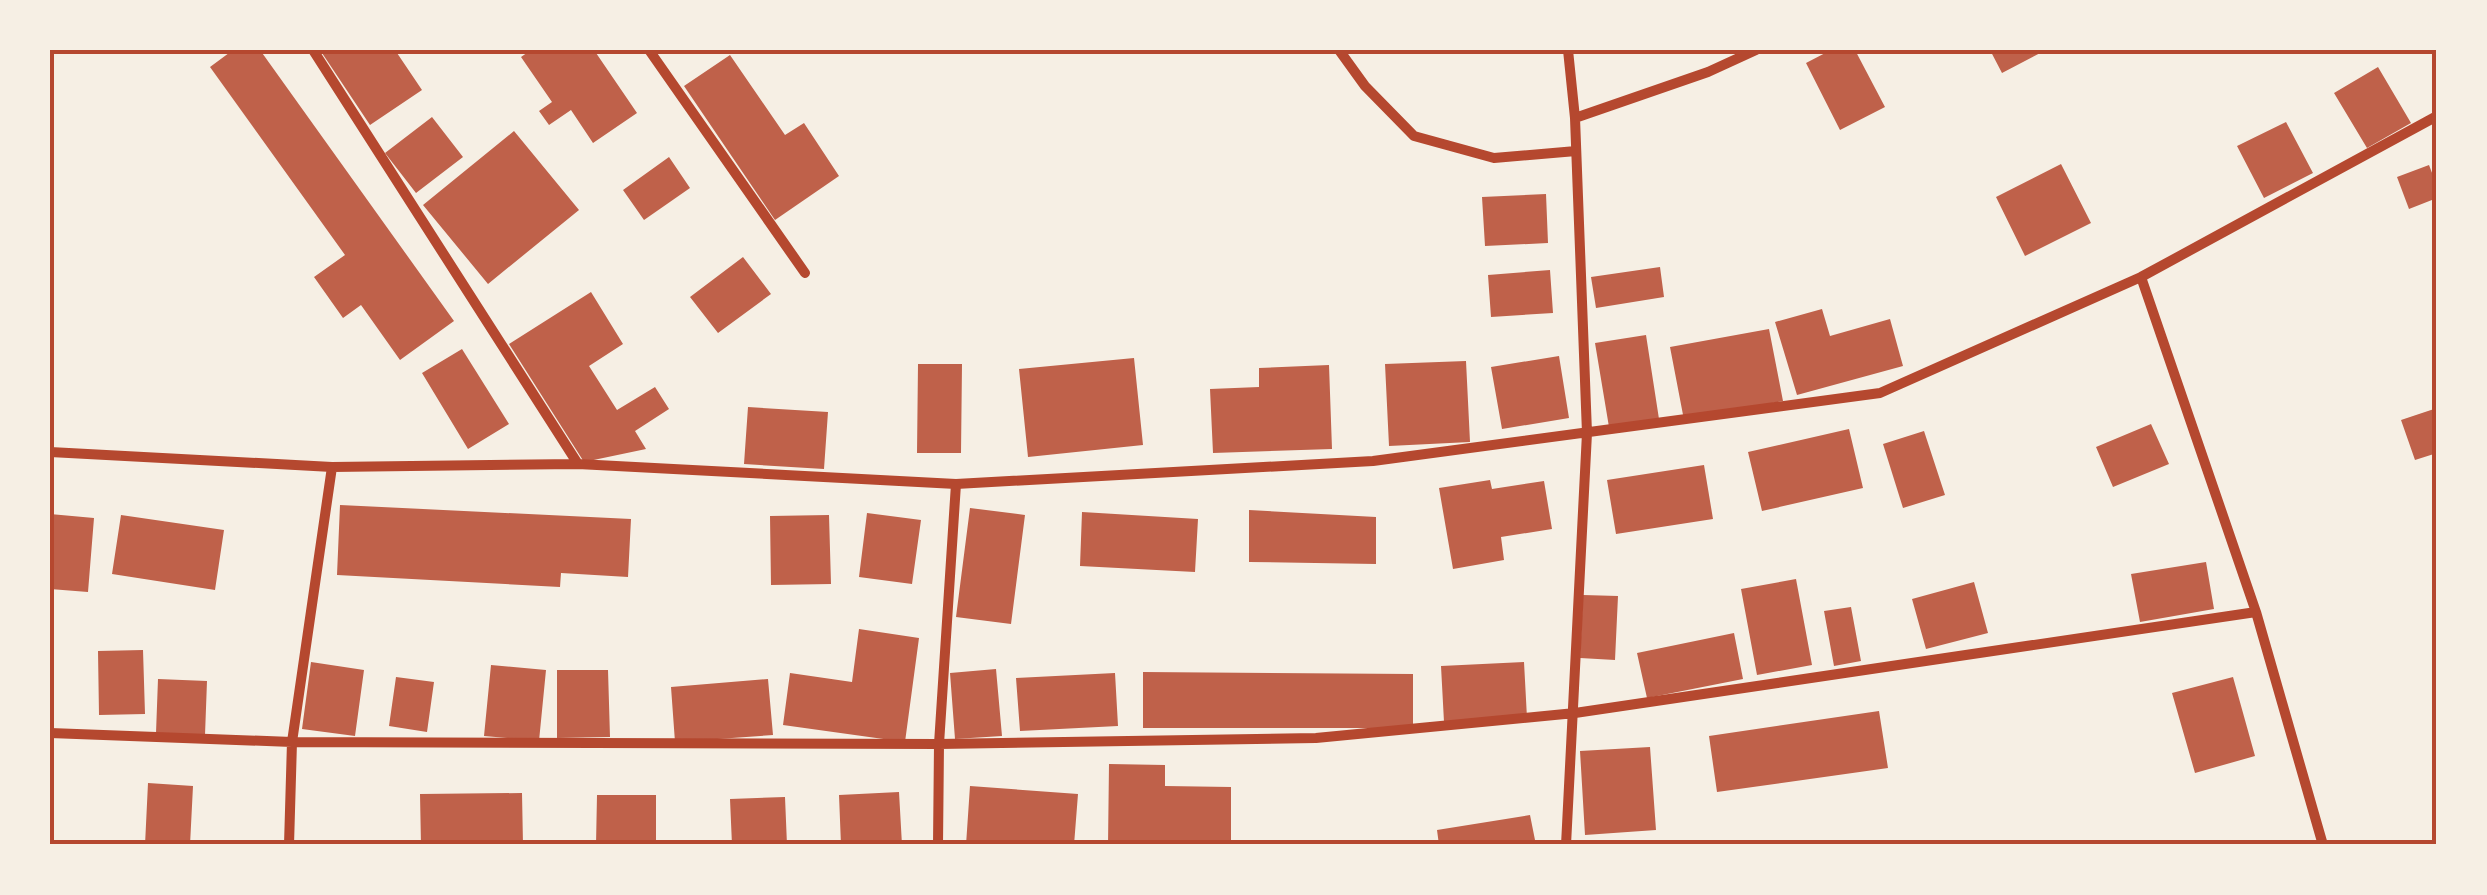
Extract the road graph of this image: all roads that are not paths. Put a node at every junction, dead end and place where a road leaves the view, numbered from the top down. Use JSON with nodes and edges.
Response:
{"nodes":[{"id":1,"x":313,"y":50,"type":"edge"},
{"id":2,"x":649,"y":50,"type":"edge"},
{"id":3,"x":1339,"y":50,"type":"edge"},
{"id":4,"x":1568,"y":50,"type":"edge"},
{"id":5,"x":1756,"y":50,"type":"edge"},
{"id":6,"x":2437,"y":116,"type":"edge"},
{"id":7,"x":1575,"y":118,"type":"junction"},
{"id":8,"x":1576,"y":151,"type":"junction"},
{"id":9,"x":806,"y":274,"type":"dead end"},
{"id":10,"x":2141,"y":277,"type":"junction"},
{"id":11,"x":1587,"y":433,"type":"junction"},
{"id":12,"x":50,"y":452,"type":"edge"},
{"id":13,"x":578,"y":464,"type":"junction"},
{"id":14,"x":332,"y":468,"type":"junction"},
{"id":15,"x":956,"y":484,"type":"junction"},
{"id":16,"x":2256,"y":612,"type":"junction"},
{"id":17,"x":1575,"y":713,"type":"junction"},
{"id":18,"x":50,"y":734,"type":"edge"},
{"id":19,"x":292,"y":742,"type":"junction"},
{"id":20,"x":939,"y":744,"type":"junction"},
{"id":21,"x":290,"y":845,"type":"edge"},
{"id":22,"x":938,"y":845,"type":"edge"},
{"id":23,"x":1566,"y":845,"type":"edge"},
{"id":24,"x":2323,"y":845,"type":"edge"}],
"edges":[{"from":1,"to":13,"type":"street"},
{"from":2,"to":9,"type":"street"},
{"from":3,"to":8,"type":"street"},
{"from":4,"to":7,"type":"street"},
{"from":5,"to":7,"type":"street"},
{"from":6,"to":10,"type":"street"},
{"from":7,"to":8,"type":"street"},
{"from":8,"to":11,"type":"street"},
{"from":10,"to":11,"type":"street"},
{"from":10,"to":16,"type":"street"},
{"from":11,"to":15,"type":"street"},
{"from":11,"to":17,"type":"street"},
{"from":12,"to":14,"type":"street"},
{"from":13,"to":14,"type":"street"},
{"from":13,"to":15,"type":"street"},
{"from":14,"to":19,"type":"street"},
{"from":15,"to":20,"type":"street"},
{"from":16,"to":17,"type":"street"},
{"from":16,"to":24,"type":"street"},
{"from":17,"to":20,"type":"street"},
{"from":17,"to":23,"type":"street"},
{"from":18,"to":19,"type":"street"},
{"from":19,"to":20,"type":"street"},
{"from":19,"to":21,"type":"street"},
{"from":20,"to":22,"type":"street"}]}
